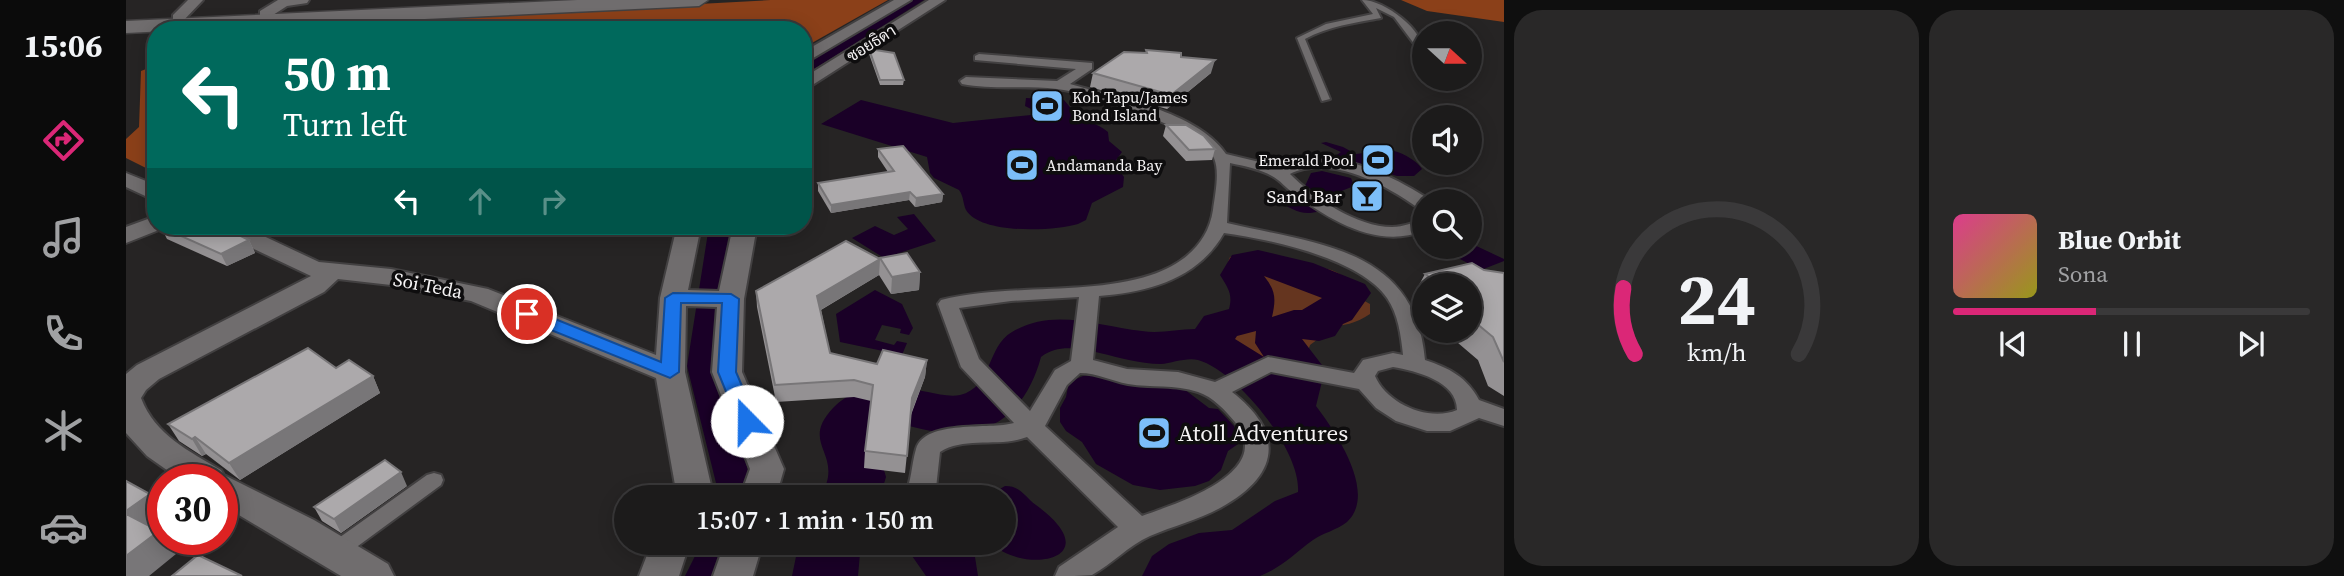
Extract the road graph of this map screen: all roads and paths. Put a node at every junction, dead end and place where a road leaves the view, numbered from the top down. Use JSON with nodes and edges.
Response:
{"nodes":[{"id":1,"x":196,"y":0,"type":"edge"},
{"id":2,"x":302,"y":0,"type":"edge"},
{"id":3,"x":606,"y":0,"type":"edge"},
{"id":4,"x":699,"y":0,"type":"edge"},
{"id":5,"x":904,"y":0,"type":"edge"},
{"id":6,"x":938,"y":0,"type":"edge"},
{"id":7,"x":1367,"y":1,"type":"edge"},
{"id":8,"x":265,"y":14,"type":"junction"},
{"id":9,"x":178,"y":18,"type":"junction"},
{"id":10,"x":126,"y":21,"type":"edge"},
{"id":11,"x":253,"y":21,"type":"edge"},
{"id":12,"x":147,"y":26,"type":"edge"},
{"id":13,"x":126,"y":27,"type":"edge"},
{"id":14,"x":1412,"y":35,"type":"edge"},
{"id":15,"x":812,"y":54,"type":"edge"},
{"id":16,"x":979,"y":58,"type":"dead end"},
{"id":17,"x":812,"y":80,"type":"edge"},
{"id":18,"x":966,"y":81,"type":"dead end"},
{"id":19,"x":1060,"y":86,"type":"junction"},
{"id":20,"x":1325,"y":99,"type":"dead end"},
{"id":21,"x":1221,"y":157,"type":"junction"},
{"id":22,"x":1281,"y":173,"type":"junction"},
{"id":23,"x":126,"y":179,"type":"edge"},
{"id":24,"x":147,"y":190,"type":"edge"},
{"id":25,"x":1412,"y":196,"type":"edge"},
{"id":26,"x":1218,"y":226,"type":"junction"},
{"id":27,"x":147,"y":227,"type":"edge"},
{"id":28,"x":1412,"y":229,"type":"edge"},
{"id":29,"x":242,"y":235,"type":"edge"},
{"id":30,"x":687,"y":235,"type":"edge"},
{"id":31,"x":743,"y":235,"type":"edge"},
{"id":32,"x":126,"y":236,"type":"edge"},
{"id":33,"x":332,"y":271,"type":"junction"},
{"id":34,"x":1089,"y":297,"type":"junction"},
{"id":35,"x":673,"y":298,"type":"junction"},
{"id":36,"x":731,"y":299,"type":"junction"},
{"id":37,"x":1082,"y":360,"type":"junction"},
{"id":38,"x":1415,"y":364,"type":"junction"},
{"id":39,"x":670,"y":372,"type":"junction"},
{"id":40,"x":1359,"y":382,"type":"junction"},
{"id":41,"x":1219,"y":388,"type":"junction"},
{"id":42,"x":1471,"y":406,"type":"junction"},
{"id":43,"x":128,"y":410,"type":"edge"},
{"id":44,"x":1504,"y":418,"type":"edge"},
{"id":45,"x":1025,"y":421,"type":"junction"},
{"id":46,"x":185,"y":464,"type":"edge"},
{"id":47,"x":434,"y":480,"type":"dead end"},
{"id":48,"x":693,"y":485,"type":"edge"},
{"id":49,"x":762,"y":485,"type":"edge"},
{"id":50,"x":923,"y":485,"type":"edge"},
{"id":51,"x":238,"y":497,"type":"edge"},
{"id":52,"x":1138,"y":529,"type":"junction"},
{"id":53,"x":335,"y":552,"type":"junction"},
{"id":54,"x":666,"y":555,"type":"edge"},
{"id":55,"x":740,"y":555,"type":"edge"},
{"id":56,"x":374,"y":576,"type":"edge"},
{"id":57,"x":659,"y":576,"type":"edge"},
{"id":58,"x":733,"y":576,"type":"edge"},
{"id":59,"x":1069,"y":576,"type":"edge"}],
"edges":[{"from":1,"to":9,"type":"street"},
{"from":2,"to":8,"type":"street"},
{"from":3,"to":8,"type":"main road"},
{"from":4,"to":11,"type":"main road"},
{"from":5,"to":15,"type":"street"},
{"from":6,"to":17,"type":"street","name":"ซอยธิดา"},
{"from":7,"to":14,"type":"lane"},
{"from":7,"to":20,"type":"lane"},
{"from":8,"to":9,"type":"main road"},
{"from":9,"to":10,"type":"main road"},
{"from":12,"to":13,"type":"main road"},
{"from":16,"to":19,"type":"street"},
{"from":18,"to":19,"type":"street"},
{"from":19,"to":21,"type":"street"},
{"from":21,"to":22,"type":"street"},
{"from":21,"to":26,"type":"street"},
{"from":22,"to":25,"type":"street"},
{"from":22,"to":28,"type":"street"},
{"from":23,"to":24,"type":"street"},
{"from":26,"to":34,"type":"street"},
{"from":26,"to":38,"type":"street"},
{"from":27,"to":32,"type":"street"},
{"from":29,"to":33,"type":"street","name":"Soi Teda"},
{"from":30,"to":35,"type":"street"},
{"from":31,"to":36,"type":"street"},
{"from":33,"to":39,"type":"street","name":"Soi Teda"},
{"from":33,"to":43,"type":"street"},
{"from":34,"to":37,"type":"street"},
{"from":34,"to":45,"type":"street"},
{"from":35,"to":36,"type":"street"},
{"from":35,"to":39,"type":"street"},
{"from":36,"to":49,"type":"street"},
{"from":37,"to":41,"type":"street"},
{"from":37,"to":45,"type":"street"},
{"from":38,"to":40,"type":"street"},
{"from":38,"to":42,"type":"street"},
{"from":39,"to":48,"type":"street"},
{"from":40,"to":41,"type":"street"},
{"from":40,"to":42,"type":"street"},
{"from":41,"to":52,"type":"street"},
{"from":42,"to":44,"type":"street"},
{"from":43,"to":46,"type":"street"},
{"from":45,"to":50,"type":"street"},
{"from":45,"to":52,"type":"street"},
{"from":47,"to":53,"type":"lane"},
{"from":51,"to":53,"type":"street"},
{"from":52,"to":59,"type":"street"},
{"from":53,"to":56,"type":"street"},
{"from":54,"to":57,"type":"street"},
{"from":55,"to":58,"type":"street"}]}
